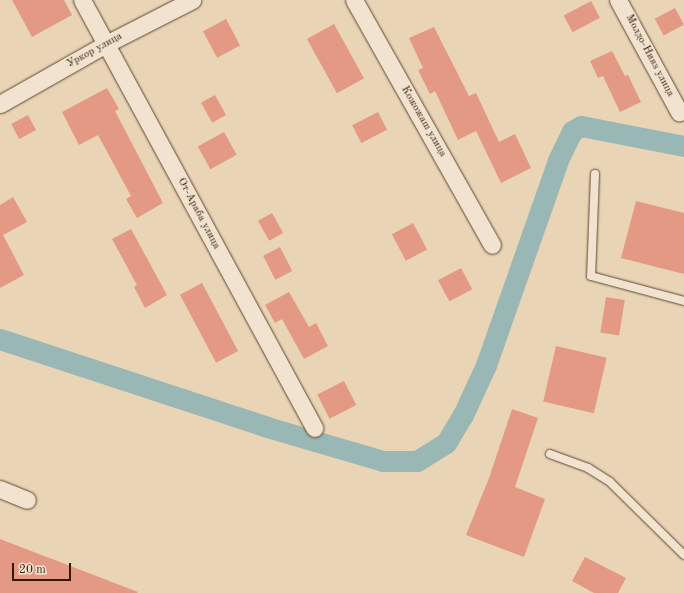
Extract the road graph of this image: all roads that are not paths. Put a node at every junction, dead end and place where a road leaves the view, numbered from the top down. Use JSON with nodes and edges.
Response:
{"nodes":[{"id":1,"x":82,"y":0,"type":"edge"},
{"id":2,"x":192,"y":0,"type":"edge"},
{"id":3,"x":354,"y":0,"type":"edge"},
{"id":4,"x":618,"y":0,"type":"edge"},
{"id":5,"x":106,"y":44,"type":"junction"},
{"id":6,"x":0,"y":104,"type":"edge"},
{"id":7,"x":679,"y":112,"type":"dead end"},
{"id":8,"x":595,"y":174,"type":"dead end"},
{"id":9,"x":492,"y":245,"type":"dead end"},
{"id":10,"x":684,"y":301,"type":"edge"},
{"id":11,"x":314,"y":428,"type":"dead end"},
{"id":12,"x":550,"y":454,"type":"dead end"},
{"id":13,"x":0,"y":489,"type":"edge"},
{"id":14,"x":27,"y":500,"type":"dead end"},
{"id":15,"x":684,"y":555,"type":"edge"}],
"edges":[{"from":1,"to":5,"type":"street","name":"От-Араба улица"},
{"from":2,"to":5,"type":"street","name":"Уркор улица"},
{"from":3,"to":9,"type":"street","name":"Кожожаш улица"},
{"from":4,"to":7,"type":"street","name":"Молдо-Нияз улица"},
{"from":5,"to":6,"type":"street","name":"Уркор улица"},
{"from":5,"to":11,"type":"street","name":"От-Араба улица"},
{"from":8,"to":10,"type":"lane"},
{"from":12,"to":15,"type":"lane"},
{"from":13,"to":14,"type":"street"}]}
